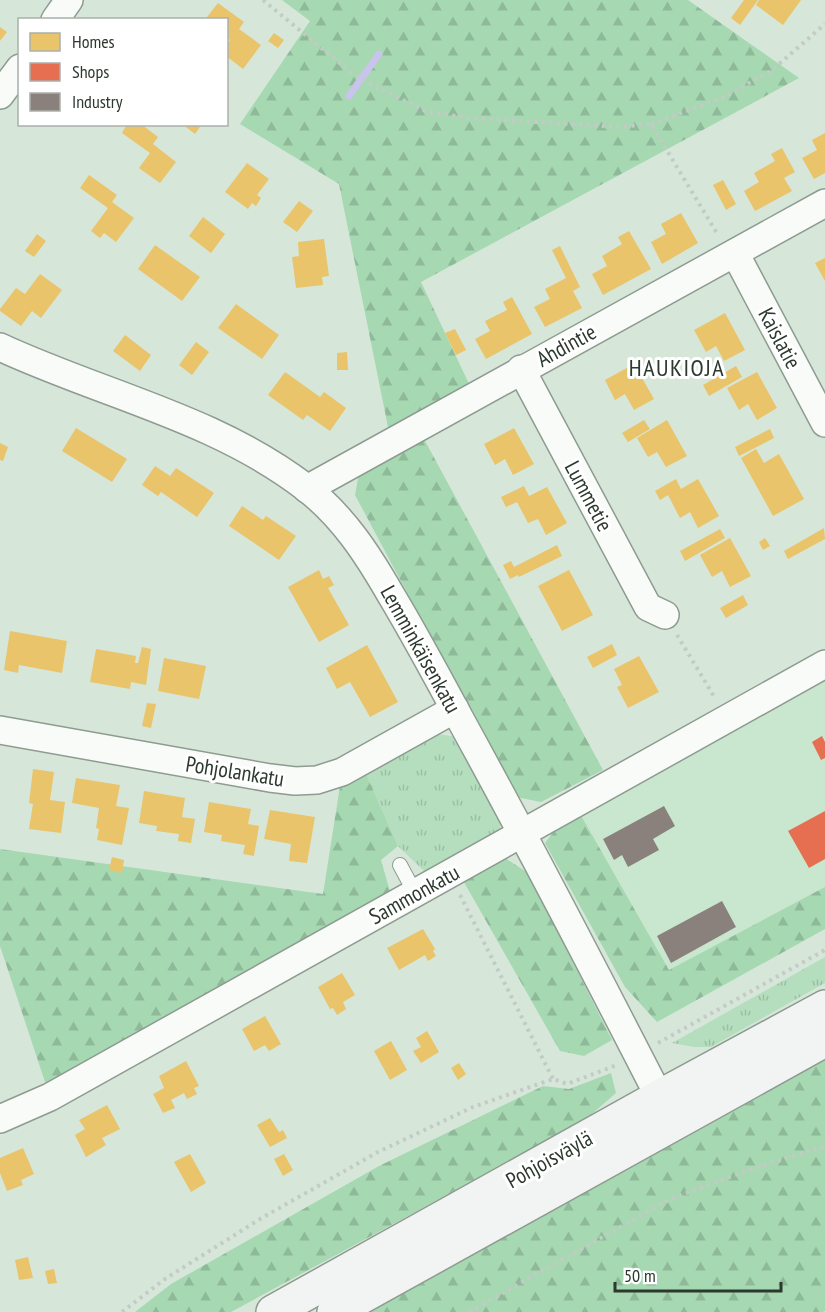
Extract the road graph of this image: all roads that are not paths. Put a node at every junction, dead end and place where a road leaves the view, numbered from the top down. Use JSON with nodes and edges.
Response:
{"nodes":[{"id":1,"x":69,"y":0,"type":"edge"},
{"id":2,"x":56,"y":18,"type":"edge"},
{"id":3,"x":18,"y":71,"type":"edge"},
{"id":4,"x":0,"y":95,"type":"edge"},
{"id":5,"x":825,"y":203,"type":"edge"},
{"id":6,"x":735,"y":253,"type":"junction"},
{"id":7,"x":0,"y":347,"type":"edge"},
{"id":8,"x":521,"y":369,"type":"junction"},
{"id":9,"x":825,"y":423,"type":"edge"},
{"id":10,"x":307,"y":489,"type":"junction"},
{"id":11,"x":665,"y":615,"type":"road end"},
{"id":12,"x":825,"y":664,"type":"edge"},
{"id":13,"x":456,"y":710,"type":"junction"},
{"id":14,"x":0,"y":730,"type":"edge"},
{"id":15,"x":523,"y":834,"type":"junction"},
{"id":16,"x":400,"y":865,"type":"dead end"},
{"id":17,"x":415,"y":893,"type":"junction"},
{"id":18,"x":825,"y":1007,"type":"edge"},
{"id":19,"x":825,"y":1040,"type":"edge"},
{"id":20,"x":666,"y":1110,"type":"junction"},
{"id":21,"x":0,"y":1119,"type":"edge"},
{"id":22,"x":273,"y":1312,"type":"edge"},
{"id":23,"x":334,"y":1312,"type":"edge"}],
"edges":[{"from":1,"to":2,"type":"street"},
{"from":3,"to":4,"type":"street"},
{"from":5,"to":6,"type":"street","name":"Ahdintie"},
{"from":6,"to":8,"type":"street","name":"Ahdintie"},
{"from":6,"to":9,"type":"street","name":"Kaislatie"},
{"from":7,"to":10,"type":"street","name":"Lemminkäisenkatu"},
{"from":8,"to":10,"type":"street","name":"Ahdintie"},
{"from":8,"to":11,"type":"street","name":"Lummetie"},
{"from":10,"to":13,"type":"street","name":"Lemminkäisenkatu"},
{"from":12,"to":15,"type":"street","name":"Sammonkatu"},
{"from":13,"to":14,"type":"street","name":"Pohjolankatu"},
{"from":13,"to":15,"type":"street","name":"Lemminkäisenkatu"},
{"from":15,"to":17,"type":"street","name":"Sammonkatu"},
{"from":15,"to":20,"type":"street","name":"Lemminkäisenkatu"},
{"from":16,"to":17,"type":"lane"},
{"from":17,"to":21,"type":"street","name":"Sammonkatu"},
{"from":18,"to":20,"type":"main road","name":"Pohjoisväylä"},
{"from":19,"to":20,"type":"main road","name":"Pohjoisväylä"},
{"from":20,"to":22,"type":"main road","name":"Pohjoisväylä"},
{"from":20,"to":23,"type":"main road","name":"Pohjoisväylä"}]}
